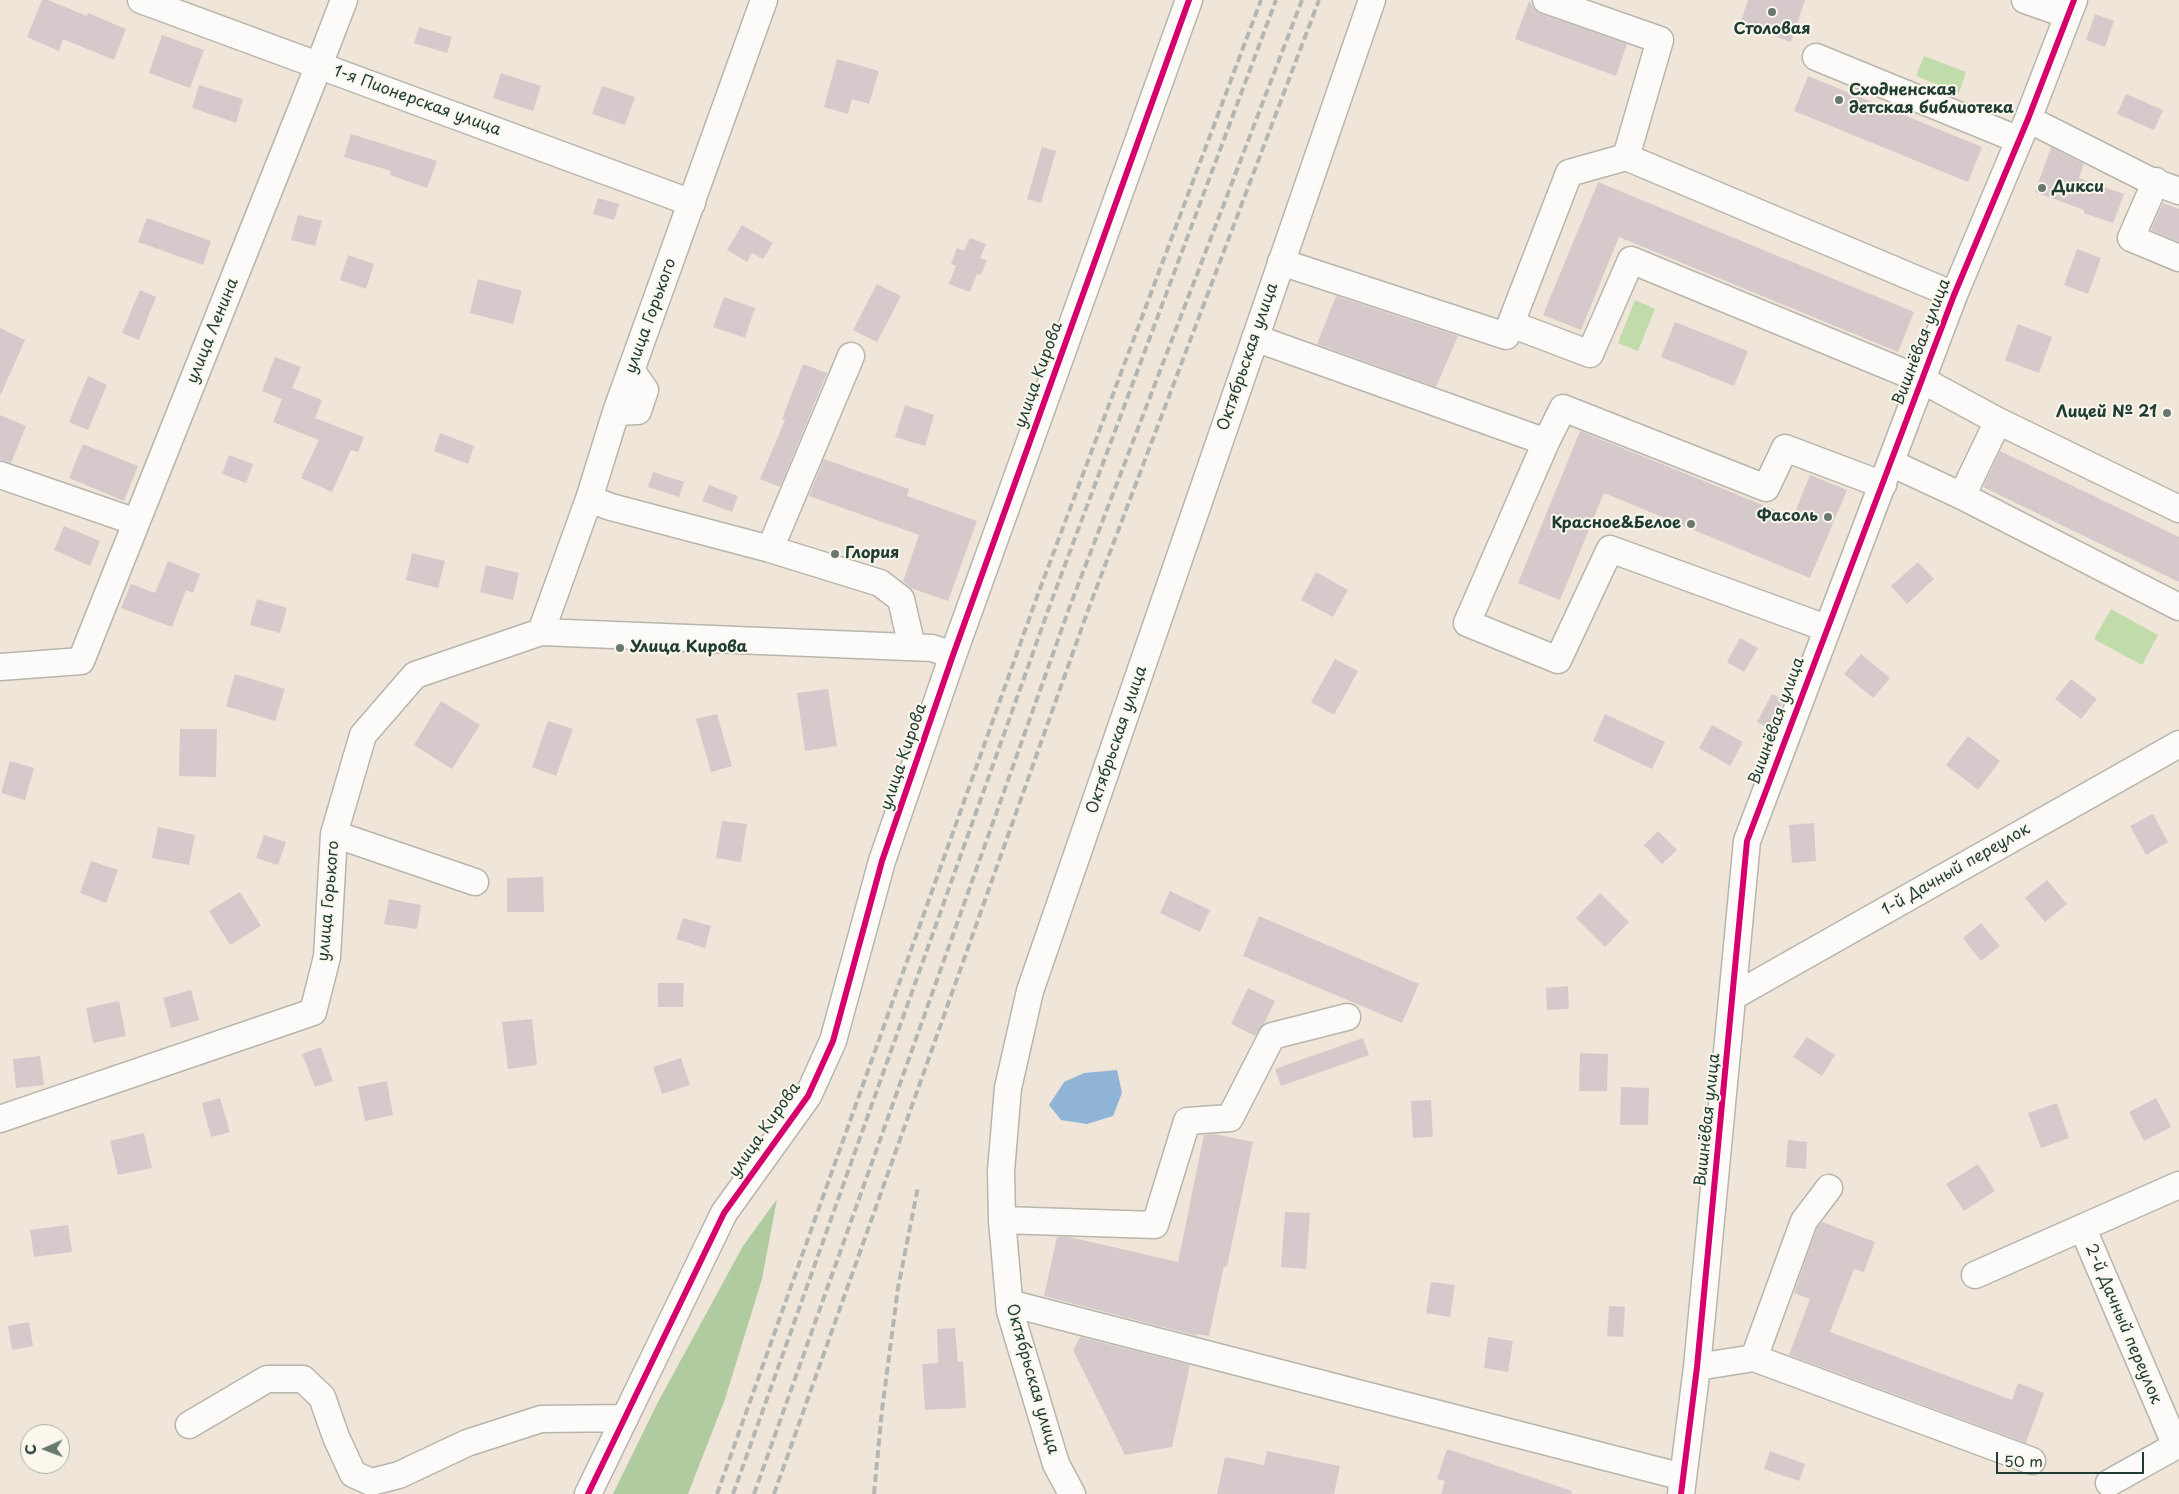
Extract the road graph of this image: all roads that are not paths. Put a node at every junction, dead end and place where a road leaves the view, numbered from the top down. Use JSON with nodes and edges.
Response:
{"nodes":[{"id":1,"x":141,"y":0,"type":"edge"},
{"id":2,"x":344,"y":0,"type":"edge"},
{"id":3,"x":764,"y":0,"type":"edge"},
{"id":4,"x":1189,"y":0,"type":"edge"},
{"id":5,"x":1372,"y":0,"type":"edge"},
{"id":6,"x":1546,"y":0,"type":"edge"},
{"id":7,"x":2025,"y":0,"type":"edge"},
{"id":8,"x":2071,"y":8,"type":"edge"},
{"id":9,"x":1816,"y":57,"type":"dead end"},
{"id":10,"x":319,"y":66,"type":"junction"},
{"id":11,"x":2024,"y":130,"type":"junction"},
{"id":12,"x":1626,"y":157,"type":"junction"},
{"id":13,"x":2168,"y":186,"type":"edge"},
{"id":14,"x":692,"y":203,"type":"junction"},
{"id":15,"x":2179,"y":258,"type":"edge"},
{"id":16,"x":1281,"y":262,"type":"junction"},
{"id":17,"x":1954,"y":295,"type":"junction"},
{"id":18,"x":1511,"y":324,"type":"junction"},
{"id":19,"x":1255,"y":338,"type":"junction"},
{"id":20,"x":851,"y":356,"type":"dead end"},
{"id":21,"x":1922,"y":380,"type":"junction"},
{"id":22,"x":1998,"y":420,"type":"junction"},
{"id":23,"x":1546,"y":442,"type":"junction"},
{"id":24,"x":1887,"y":474,"type":"junction"},
{"id":25,"x":0,"y":475,"type":"edge"},
{"id":26,"x":1962,"y":496,"type":"junction"},
{"id":27,"x":589,"y":499,"type":"junction"},
{"id":28,"x":2179,"y":509,"type":"edge"},
{"id":29,"x":136,"y":522,"type":"junction"},
{"id":30,"x":770,"y":549,"type":"junction"},
{"id":31,"x":2179,"y":607,"type":"edge"},
{"id":32,"x":1826,"y":628,"type":"junction"},
{"id":33,"x":541,"y":632,"type":"junction"},
{"id":34,"x":912,"y":647,"type":"junction"},
{"id":35,"x":953,"y":655,"type":"junction"},
{"id":36,"x":0,"y":667,"type":"edge"},
{"id":37,"x":2179,"y":744,"type":"edge"},
{"id":38,"x":334,"y":834,"type":"junction"},
{"id":39,"x":475,"y":882,"type":"dead end"},
{"id":40,"x":1734,"y":996,"type":"junction"},
{"id":41,"x":1347,"y":1016,"type":"dead end"},
{"id":42,"x":0,"y":1120,"type":"edge"},
{"id":43,"x":2179,"y":1185,"type":"edge"},
{"id":44,"x":1829,"y":1188,"type":"dead end"},
{"id":45,"x":1002,"y":1220,"type":"junction"},
{"id":46,"x":2083,"y":1229,"type":"junction"},
{"id":47,"x":1975,"y":1275,"type":"dead end"},
{"id":48,"x":1009,"y":1304,"type":"junction"},
{"id":49,"x":1754,"y":1358,"type":"junction"},
{"id":50,"x":1697,"y":1367,"type":"junction"},
{"id":51,"x":625,"y":1418,"type":"junction"},
{"id":52,"x":189,"y":1425,"type":"dead end"},
{"id":53,"x":2177,"y":1445,"type":"edge"},
{"id":54,"x":2032,"y":1460,"type":"dead end"},
{"id":55,"x":2109,"y":1483,"type":"dead end"},
{"id":56,"x":1682,"y":1486,"type":"edge"},
{"id":57,"x":588,"y":1494,"type":"edge"},
{"id":58,"x":1072,"y":1494,"type":"edge"}],
"edges":[{"from":1,"to":10,"type":"street","name":"1-я Пионерская улица"},
{"from":2,"to":10,"type":"street","name":"улица Ленина"},
{"from":3,"to":14,"type":"street","name":"улица Горького"},
{"from":4,"to":35,"type":"street","name":"улица Кирова"},
{"from":5,"to":16,"type":"street","name":"Октябрьская улица"},
{"from":6,"to":12,"type":"street"},
{"from":7,"to":8,"type":"street"},
{"from":8,"to":11,"type":"street","name":"Вишнёвая улица"},
{"from":9,"to":11,"type":"street"},
{"from":10,"to":14,"type":"street","name":"1-я Пионерская улица"},
{"from":10,"to":29,"type":"street","name":"улица Ленина"},
{"from":11,"to":13,"type":"street"},
{"from":11,"to":17,"type":"street","name":"Вишнёвая улица"},
{"from":12,"to":17,"type":"street"},
{"from":12,"to":18,"type":"street"},
{"from":13,"to":15,"type":"street"},
{"from":14,"to":27,"type":"street","name":"улица Горького"},
{"from":16,"to":18,"type":"street"},
{"from":16,"to":19,"type":"street","name":"Октябрьская улица"},
{"from":17,"to":21,"type":"street","name":"Вишнёвая улица"},
{"from":18,"to":21,"type":"street"},
{"from":19,"to":23,"type":"street"},
{"from":19,"to":45,"type":"street","name":"Октябрьская улица"},
{"from":20,"to":30,"type":"street"},
{"from":21,"to":22,"type":"street"},
{"from":21,"to":24,"type":"street","name":"Вишнёвая улица"},
{"from":22,"to":26,"type":"street"},
{"from":22,"to":28,"type":"street"},
{"from":23,"to":24,"type":"street"},
{"from":23,"to":32,"type":"street"},
{"from":24,"to":26,"type":"street"},
{"from":24,"to":32,"type":"street","name":"Вишнёвая улица"},
{"from":25,"to":29,"type":"street"},
{"from":26,"to":31,"type":"street"},
{"from":27,"to":30,"type":"street"},
{"from":27,"to":33,"type":"street","name":"улица Горького"},
{"from":29,"to":36,"type":"street","name":"улица Ленина"},
{"from":30,"to":34,"type":"street"},
{"from":32,"to":40,"type":"street","name":"Вишнёвая улица"},
{"from":33,"to":34,"type":"street","name":"улица Горького"},
{"from":33,"to":38,"type":"street","name":"улица Горького"},
{"from":34,"to":35,"type":"street","name":"улица Горького"},
{"from":35,"to":51,"type":"street","name":"улица Кирова"},
{"from":37,"to":40,"type":"street","name":"1-й Дачный переулок"},
{"from":38,"to":39,"type":"street"},
{"from":38,"to":42,"type":"street","name":"улица Горького"},
{"from":40,"to":50,"type":"street","name":"Вишнёвая улица"},
{"from":41,"to":45,"type":"street"},
{"from":43,"to":46,"type":"street","name":"2-й Дачный переулок"},
{"from":44,"to":49,"type":"street"},
{"from":45,"to":48,"type":"street","name":"Октябрьская улица"},
{"from":46,"to":47,"type":"street","name":"2-й Дачный переулок"},
{"from":46,"to":53,"type":"street","name":"2-й Дачный переулок"},
{"from":48,"to":56,"type":"street"},
{"from":48,"to":58,"type":"street","name":"Октябрьская улица"},
{"from":49,"to":50,"type":"street"},
{"from":49,"to":54,"type":"street"},
{"from":50,"to":56,"type":"street","name":"Вишнёвая улица"},
{"from":51,"to":52,"type":"street"},
{"from":51,"to":57,"type":"street","name":"улица Кирова"},
{"from":53,"to":55,"type":"street","name":"2-й Дачный переулок"}]}
